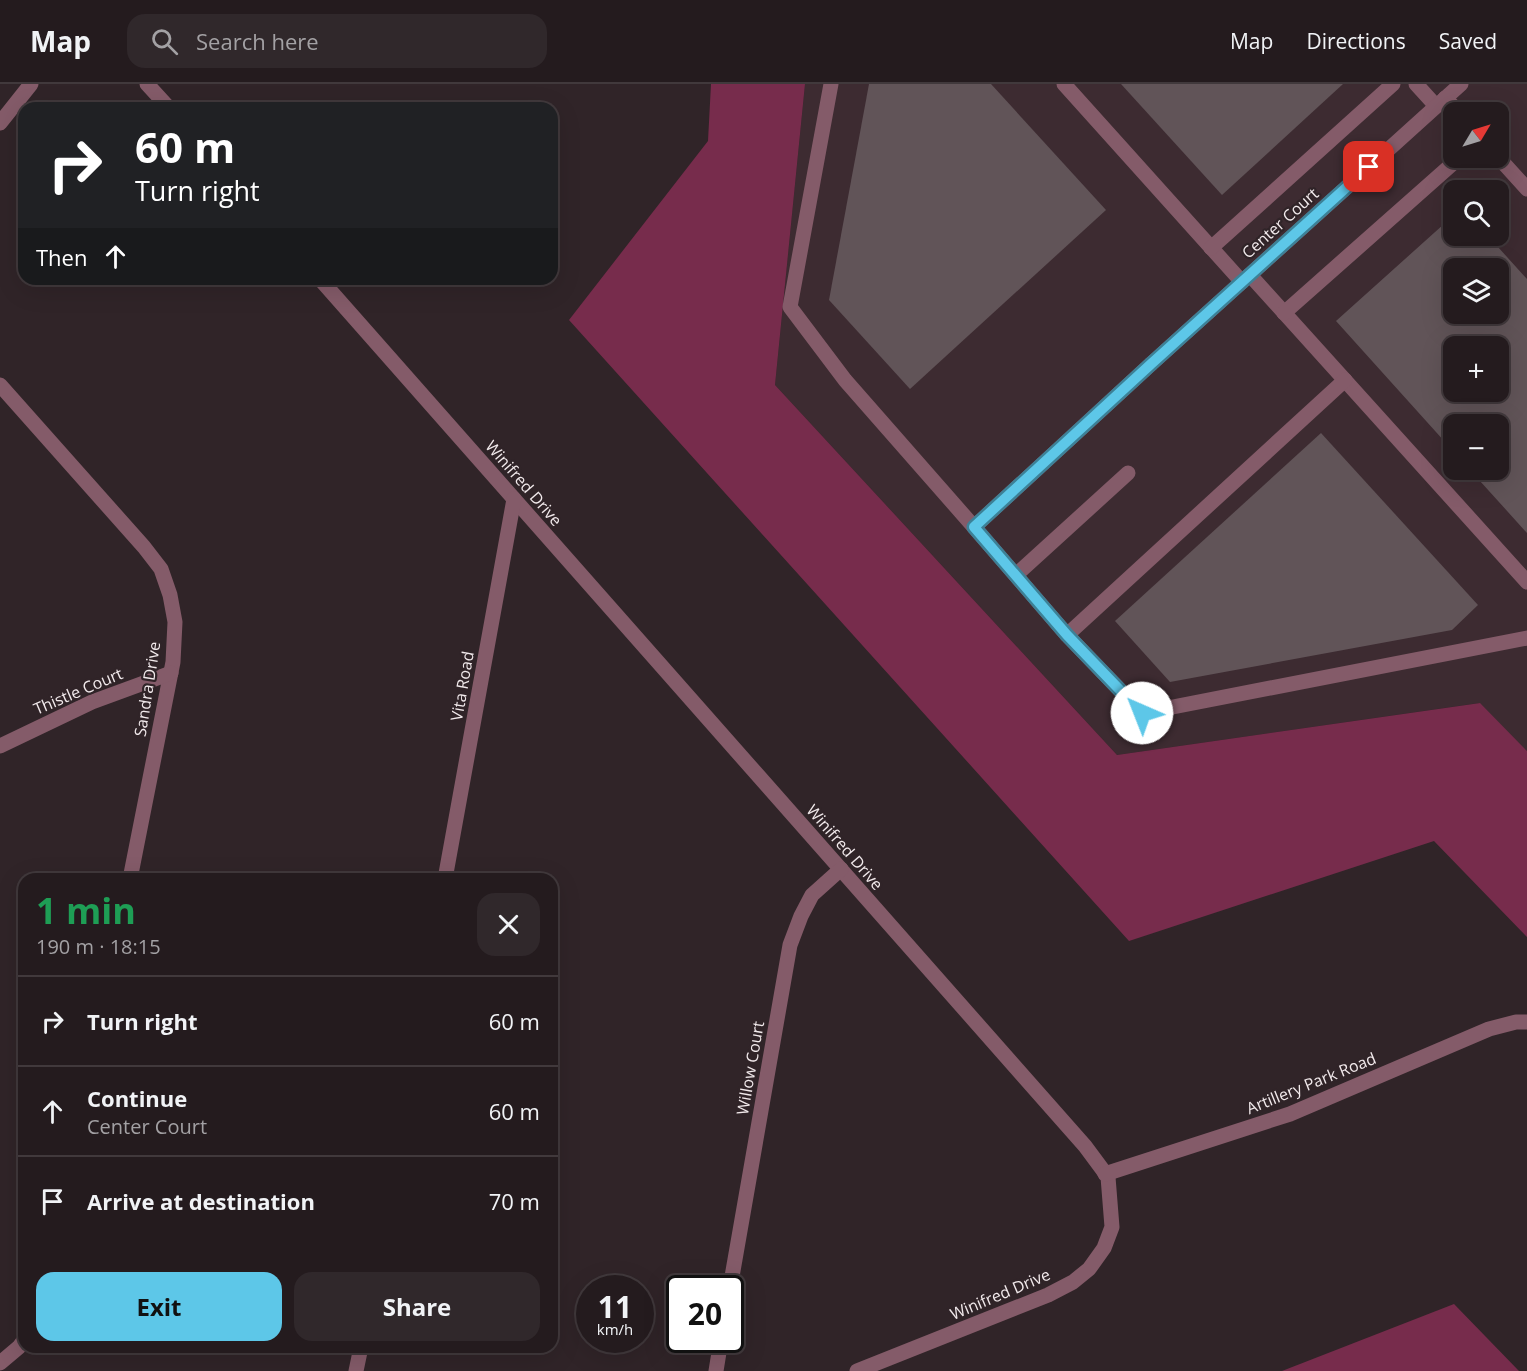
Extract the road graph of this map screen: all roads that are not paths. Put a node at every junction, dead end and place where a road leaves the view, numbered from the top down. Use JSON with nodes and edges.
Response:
{"nodes":[{"id":1,"x":31,"y":84,"type":"edge"},
{"id":2,"x":147,"y":84,"type":"edge"},
{"id":3,"x":831,"y":84,"type":"edge"},
{"id":4,"x":1064,"y":84,"type":"edge"},
{"id":5,"x":1394,"y":84,"type":"edge"},
{"id":6,"x":1416,"y":84,"type":"edge"},
{"id":7,"x":1461,"y":84,"type":"edge"},
{"id":8,"x":164,"y":102,"type":"edge"},
{"id":9,"x":1441,"y":102,"type":"junction"},
{"id":10,"x":0,"y":123,"type":"edge"},
{"id":11,"x":1448,"y":168,"type":"edge"},
{"id":12,"x":1508,"y":168,"type":"edge"},
{"id":13,"x":1527,"y":189,"type":"edge"},
{"id":14,"x":1211,"y":248,"type":"junction"},
{"id":15,"x":1246,"y":278,"type":"junction"},
{"id":16,"x":325,"y":285,"type":"edge"},
{"id":17,"x":1284,"y":313,"type":"junction"},
{"id":18,"x":1345,"y":380,"type":"junction"},
{"id":19,"x":0,"y":385,"type":"edge"},
{"id":20,"x":1128,"y":473,"type":"dead end"},
{"id":21,"x":514,"y":499,"type":"junction"},
{"id":22,"x":974,"y":527,"type":"junction"},
{"id":23,"x":1016,"y":575,"type":"junction"},
{"id":24,"x":1527,"y":582,"type":"edge"},
{"id":25,"x":1067,"y":635,"type":"junction"},
{"id":26,"x":1527,"y":638,"type":"edge"},
{"id":27,"x":171,"y":673,"type":"junction"},
{"id":28,"x":0,"y":746,"type":"edge"},
{"id":29,"x":841,"y":869,"type":"junction"},
{"id":30,"x":131,"y":873,"type":"edge"},
{"id":31,"x":446,"y":873,"type":"edge"},
{"id":32,"x":1527,"y":1022,"type":"edge"},
{"id":33,"x":1105,"y":1174,"type":"junction"},
{"id":34,"x":732,"y":1275,"type":"edge"},
{"id":35,"x":18,"y":1348,"type":"edge"},
{"id":36,"x":360,"y":1353,"type":"edge"},
{"id":37,"x":719,"y":1353,"type":"edge"},
{"id":38,"x":0,"y":1363,"type":"edge"},
{"id":39,"x":356,"y":1371,"type":"edge"},
{"id":40,"x":716,"y":1371,"type":"edge"},
{"id":41,"x":857,"y":1371,"type":"edge"}],
"edges":[{"from":1,"to":10,"type":"street"},
{"from":2,"to":8,"type":"street"},
{"from":3,"to":22,"type":"street"},
{"from":4,"to":14,"type":"street"},
{"from":5,"to":14,"type":"street"},
{"from":6,"to":9,"type":"street"},
{"from":7,"to":9,"type":"street","name":"Center Court"},
{"from":9,"to":15,"type":"street","name":"Center Court"},
{"from":11,"to":17,"type":"street"},
{"from":12,"to":13,"type":"street"},
{"from":14,"to":15,"type":"street"},
{"from":15,"to":17,"type":"street"},
{"from":15,"to":22,"type":"street","name":"Center Court"},
{"from":16,"to":21,"type":"street","name":"Winifred Drive"},
{"from":17,"to":18,"type":"street"},
{"from":18,"to":24,"type":"street"},
{"from":18,"to":25,"type":"street"},
{"from":19,"to":27,"type":"street","name":"Sandra Drive"},
{"from":20,"to":23,"type":"street"},
{"from":21,"to":29,"type":"street","name":"Winifred Drive"},
{"from":21,"to":31,"type":"street","name":"Vita Road"},
{"from":22,"to":23,"type":"street"},
{"from":23,"to":25,"type":"street"},
{"from":25,"to":26,"type":"street"},
{"from":27,"to":28,"type":"street","name":"Thistle Court"},
{"from":27,"to":30,"type":"street","name":"Sandra Drive"},
{"from":29,"to":33,"type":"street","name":"Winifred Drive"},
{"from":29,"to":34,"type":"street","name":"Willow Court"},
{"from":32,"to":33,"type":"street","name":"Artillery Park Road"},
{"from":33,"to":41,"type":"street","name":"Winifred Drive"},
{"from":35,"to":38,"type":"street"},
{"from":36,"to":39,"type":"street"},
{"from":37,"to":40,"type":"street"}]}
